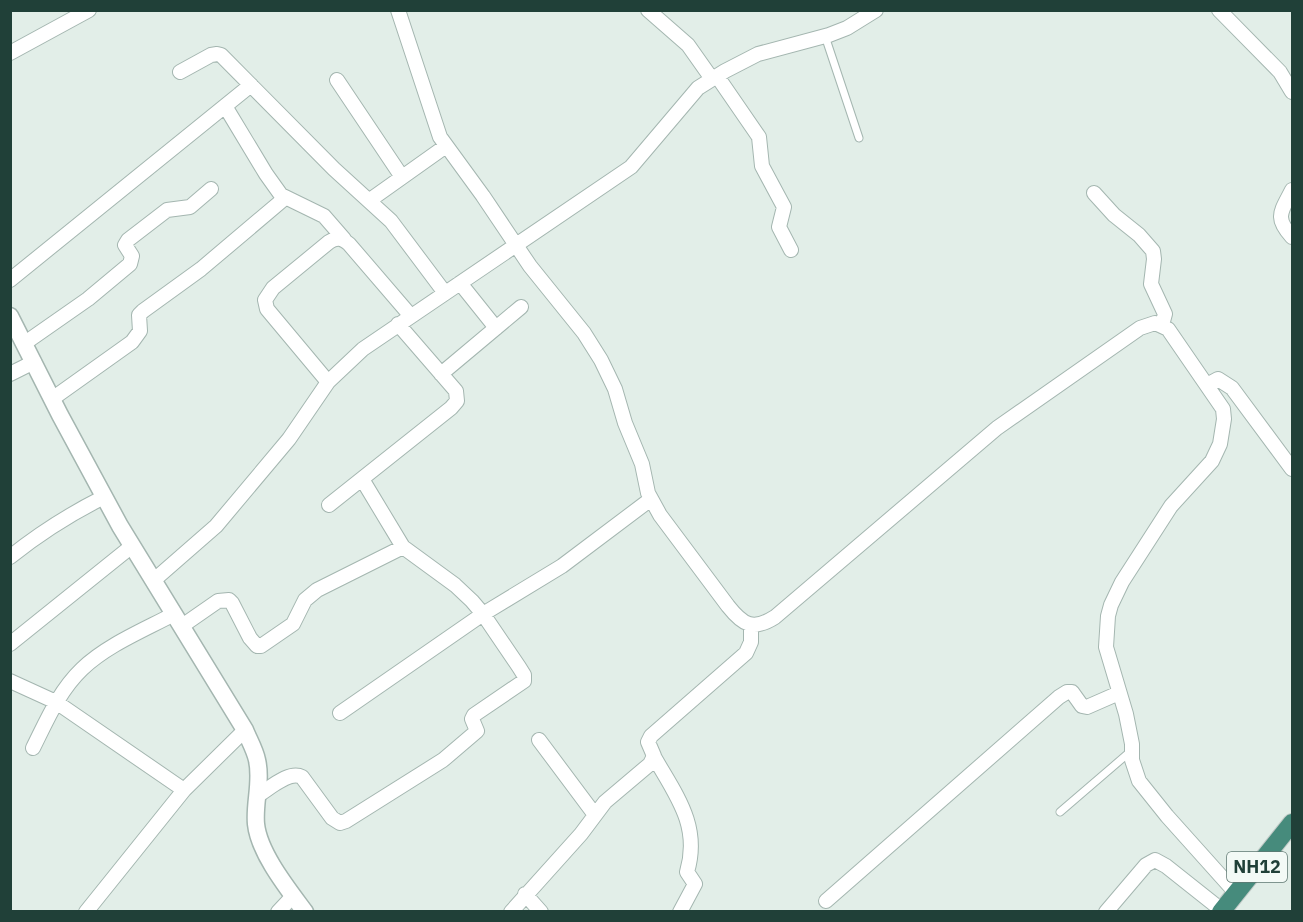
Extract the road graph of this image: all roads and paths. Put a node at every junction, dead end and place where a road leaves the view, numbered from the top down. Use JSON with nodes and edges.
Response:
{"nodes":[{"id":1,"x":89,"y":10,"type":"edge"},
{"id":2,"x":398,"y":10,"type":"edge"},
{"id":3,"x":648,"y":10,"type":"edge"},
{"id":4,"x":876,"y":10,"type":"edge"},
{"id":5,"x":1220,"y":10,"type":"edge"},
{"id":6,"x":663,"y":15,"type":"edge"},
{"id":7,"x":825,"y":36,"type":"junction"},
{"id":8,"x":10,"y":54,"type":"edge"},
{"id":9,"x":180,"y":72,"type":"dead end"},
{"id":10,"x":715,"y":77,"type":"junction"},
{"id":11,"x":337,"y":80,"type":"dead end"},
{"id":12,"x":251,"y":85,"type":"junction"},
{"id":13,"x":1293,"y":92,"type":"edge"},
{"id":14,"x":225,"y":106,"type":"junction"},
{"id":15,"x":859,"y":138,"type":"dead end"},
{"id":16,"x":446,"y":147,"type":"junction"},
{"id":17,"x":402,"y":177,"type":"junction"},
{"id":18,"x":211,"y":189,"type":"dead end"},
{"id":19,"x":1293,"y":190,"type":"edge"},
{"id":20,"x":1094,"y":193,"type":"dead end"},
{"id":21,"x":285,"y":198,"type":"junction"},
{"id":22,"x":370,"y":200,"type":"junction"},
{"id":23,"x":1293,"y":237,"type":"edge"},
{"id":24,"x":344,"y":239,"type":"junction"},
{"id":25,"x":515,"y":245,"type":"junction"},
{"id":26,"x":791,"y":250,"type":"dead end"},
{"id":27,"x":10,"y":280,"type":"edge"},
{"id":28,"x":460,"y":283,"type":"junction"},
{"id":29,"x":444,"y":293,"type":"junction"},
{"id":30,"x":521,"y":307,"type":"dead end"},
{"id":31,"x":410,"y":315,"type":"junction"},
{"id":32,"x":10,"y":316,"type":"edge"},
{"id":33,"x":398,"y":324,"type":"junction"},
{"id":34,"x":1162,"y":325,"type":"junction"},
{"id":35,"x":496,"y":328,"type":"junction"},
{"id":36,"x":25,"y":343,"type":"junction"},
{"id":37,"x":34,"y":362,"type":"junction"},
{"id":38,"x":10,"y":374,"type":"edge"},
{"id":39,"x":441,"y":374,"type":"junction"},
{"id":40,"x":328,"y":382,"type":"junction"},
{"id":41,"x":1207,"y":385,"type":"junction"},
{"id":42,"x":52,"y":399,"type":"junction"},
{"id":43,"x":1293,"y":469,"type":"edge"},
{"id":44,"x":362,"y":479,"type":"junction"},
{"id":45,"x":104,"y":497,"type":"junction"},
{"id":46,"x":651,"y":500,"type":"junction"},
{"id":47,"x":329,"y":505,"type":"dead end"},
{"id":48,"x":132,"y":546,"type":"junction"},
{"id":49,"x":403,"y":547,"type":"junction"},
{"id":50,"x":10,"y":557,"type":"edge"},
{"id":51,"x":153,"y":581,"type":"junction"},
{"id":52,"x":483,"y":614,"type":"junction"},
{"id":53,"x":178,"y":620,"type":"junction"},
{"id":54,"x":750,"y":625,"type":"junction"},
{"id":55,"x":10,"y":644,"type":"edge"},
{"id":56,"x":10,"y":681,"type":"edge"},
{"id":57,"x":1119,"y":693,"type":"junction"},
{"id":58,"x":56,"y":702,"type":"junction"},
{"id":59,"x":340,"y":713,"type":"dead end"},
{"id":60,"x":245,"y":730,"type":"junction"},
{"id":61,"x":539,"y":740,"type":"dead end"},
{"id":62,"x":33,"y":748,"type":"dead end"},
{"id":63,"x":1132,"y":750,"type":"junction"},
{"id":64,"x":653,"y":755,"type":"junction"},
{"id":65,"x":184,"y":790,"type":"junction"},
{"id":66,"x":257,"y":796,"type":"junction"},
{"id":67,"x":1060,"y":812,"type":"dead end"},
{"id":68,"x":595,"y":815,"type":"junction"},
{"id":69,"x":1293,"y":823,"type":"edge"},
{"id":70,"x":1236,"y":893,"type":"junction"},
{"id":71,"x":525,"y":894,"type":"junction"},
{"id":72,"x":293,"y":896,"type":"junction"},
{"id":73,"x":826,"y":901,"type":"dead end"},
{"id":74,"x":1222,"y":911,"type":"edge"},
{"id":75,"x":86,"y":912,"type":"edge"},
{"id":76,"x":278,"y":912,"type":"edge"},
{"id":77,"x":305,"y":912,"type":"edge"},
{"id":78,"x":511,"y":912,"type":"edge"},
{"id":79,"x":542,"y":912,"type":"edge"},
{"id":80,"x":680,"y":912,"type":"edge"},
{"id":81,"x":1106,"y":912,"type":"edge"}],
"edges":[{"from":1,"to":8,"type":"street"},
{"from":2,"to":16,"type":"street"},
{"from":3,"to":6,"type":"street"},
{"from":4,"to":7,"type":"street"},
{"from":5,"to":13,"type":"street"},
{"from":6,"to":10,"type":"street"},
{"from":7,"to":10,"type":"street"},
{"from":7,"to":15,"type":"lane"},
{"from":9,"to":12,"type":"street"},
{"from":10,"to":25,"type":"street"},
{"from":10,"to":26,"type":"street"},
{"from":11,"to":17,"type":"street"},
{"from":12,"to":14,"type":"street"},
{"from":12,"to":22,"type":"street"},
{"from":14,"to":21,"type":"street"},
{"from":14,"to":27,"type":"street"},
{"from":16,"to":17,"type":"street"},
{"from":16,"to":25,"type":"street"},
{"from":17,"to":22,"type":"street"},
{"from":18,"to":36,"type":"street"},
{"from":19,"to":23,"type":"street"},
{"from":20,"to":34,"type":"street"},
{"from":21,"to":24,"type":"street"},
{"from":21,"to":42,"type":"street"},
{"from":22,"to":29,"type":"street"},
{"from":24,"to":31,"type":"street"},
{"from":24,"to":40,"type":"street"},
{"from":25,"to":28,"type":"street"},
{"from":25,"to":46,"type":"street"},
{"from":28,"to":29,"type":"street"},
{"from":28,"to":35,"type":"street"},
{"from":29,"to":31,"type":"street"},
{"from":30,"to":35,"type":"street"},
{"from":31,"to":33,"type":"street"},
{"from":32,"to":36,"type":"street"},
{"from":33,"to":39,"type":"street"},
{"from":33,"to":40,"type":"street"},
{"from":34,"to":41,"type":"street"},
{"from":34,"to":54,"type":"street"},
{"from":35,"to":39,"type":"street"},
{"from":36,"to":37,"type":"street"},
{"from":37,"to":38,"type":"street"},
{"from":37,"to":42,"type":"street"},
{"from":39,"to":44,"type":"street"},
{"from":40,"to":51,"type":"street"},
{"from":41,"to":43,"type":"street"},
{"from":41,"to":57,"type":"street"},
{"from":42,"to":45,"type":"street"},
{"from":44,"to":47,"type":"street"},
{"from":44,"to":49,"type":"street"},
{"from":45,"to":48,"type":"street"},
{"from":45,"to":50,"type":"street"},
{"from":46,"to":52,"type":"street"},
{"from":46,"to":54,"type":"street"},
{"from":48,"to":51,"type":"street"},
{"from":48,"to":55,"type":"street"},
{"from":49,"to":52,"type":"street"},
{"from":49,"to":53,"type":"street"},
{"from":51,"to":53,"type":"street"},
{"from":52,"to":59,"type":"street"},
{"from":52,"to":66,"type":"street"},
{"from":53,"to":58,"type":"street"},
{"from":53,"to":60,"type":"street"},
{"from":54,"to":64,"type":"street"},
{"from":56,"to":58,"type":"street"},
{"from":57,"to":63,"type":"street"},
{"from":57,"to":73,"type":"street"},
{"from":58,"to":62,"type":"street"},
{"from":58,"to":65,"type":"street"},
{"from":60,"to":65,"type":"street"},
{"from":60,"to":66,"type":"street"},
{"from":61,"to":68,"type":"street"},
{"from":63,"to":67,"type":"lane"},
{"from":63,"to":70,"type":"street"},
{"from":64,"to":68,"type":"street"},
{"from":64,"to":80,"type":"street"},
{"from":65,"to":75,"type":"street"},
{"from":66,"to":72,"type":"street"},
{"from":68,"to":71,"type":"street"},
{"from":69,"to":70,"type":"highway","number":"NH12"},
{"from":70,"to":74,"type":"highway","number":"NH12"},
{"from":71,"to":78,"type":"street"},
{"from":71,"to":79,"type":"street"},
{"from":72,"to":76,"type":"street"},
{"from":72,"to":77,"type":"street"},
{"from":74,"to":81,"type":"street"}]}
